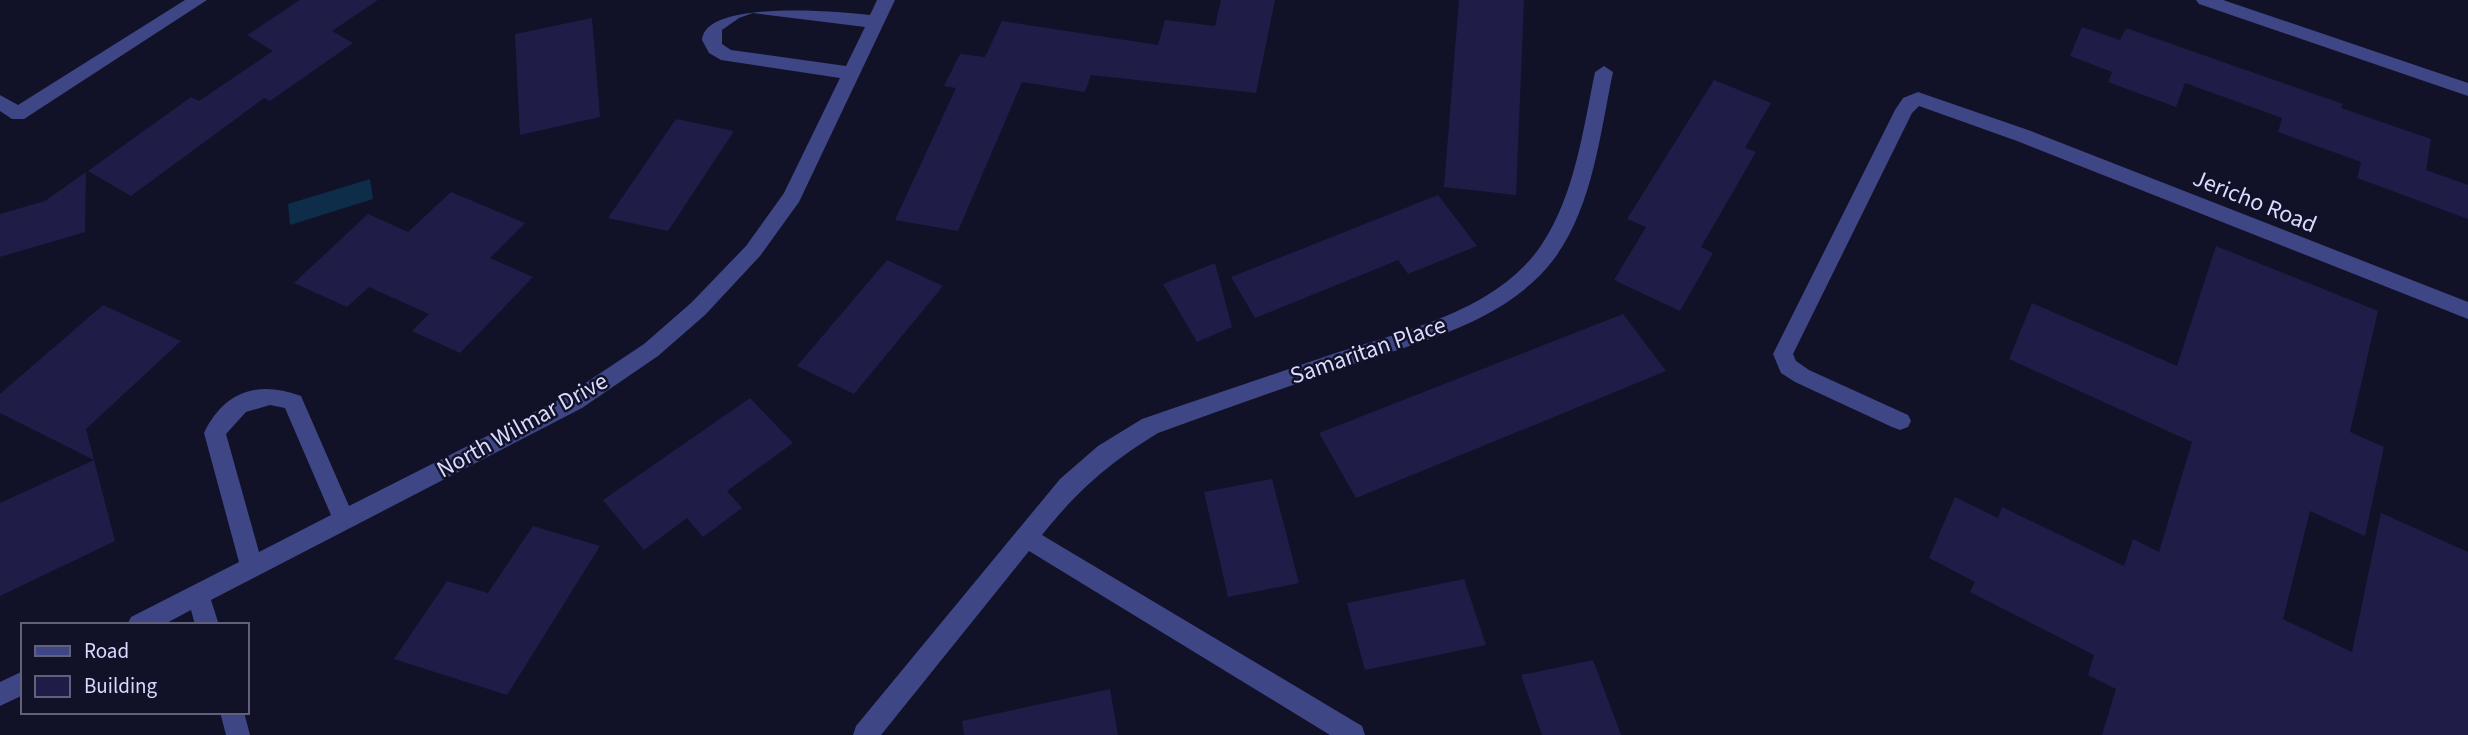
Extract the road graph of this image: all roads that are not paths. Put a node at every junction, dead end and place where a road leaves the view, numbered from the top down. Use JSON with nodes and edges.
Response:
{"nodes":[{"id":1,"x":198,"y":0,"type":"edge"},
{"id":2,"x":886,"y":0,"type":"edge"},
{"id":3,"x":2205,"y":0,"type":"edge"},
{"id":4,"x":875,"y":22,"type":"junction"},
{"id":5,"x":1604,"y":72,"type":"dead end"},
{"id":6,"x":852,"y":73,"type":"junction"},
{"id":7,"x":2468,"y":90,"type":"edge"},
{"id":8,"x":0,"y":102,"type":"edge"},
{"id":9,"x":2468,"y":311,"type":"edge"},
{"id":10,"x":1900,"y":421,"type":"dead end"},
{"id":11,"x":344,"y":520,"type":"junction"},
{"id":12,"x":1026,"y":537,"type":"junction"},
{"id":13,"x":252,"y":568,"type":"junction"},
{"id":14,"x":198,"y":595,"type":"junction"},
{"id":15,"x":143,"y":623,"type":"edge"},
{"id":16,"x":206,"y":623,"type":"edge"},
{"id":17,"x":21,"y":684,"type":"edge"},
{"id":18,"x":0,"y":694,"type":"edge"},
{"id":19,"x":233,"y":714,"type":"edge"},
{"id":20,"x":238,"y":735,"type":"edge"},
{"id":21,"x":864,"y":735,"type":"edge"},
{"id":22,"x":1353,"y":735,"type":"edge"}],
"edges":[{"from":1,"to":8,"type":"street"},
{"from":2,"to":4,"type":"street","name":"North Wilmar Drive"},
{"from":3,"to":7,"type":"street"},
{"from":4,"to":6,"type":"street","name":"North Wilmar Drive"},
{"from":4,"to":6,"type":"street"},
{"from":5,"to":12,"type":"street","name":"Samaritan Place"},
{"from":6,"to":11,"type":"street","name":"North Wilmar Drive"},
{"from":9,"to":10,"type":"street","name":"Jericho Road"},
{"from":11,"to":13,"type":"street","name":"North Wilmar Drive"},
{"from":11,"to":13,"type":"street"},
{"from":12,"to":21,"type":"street","name":"Samaritan Place"},
{"from":12,"to":22,"type":"street"},
{"from":13,"to":14,"type":"street","name":"North Wilmar Drive"},
{"from":14,"to":15,"type":"street","name":"North Wilmar Drive"},
{"from":14,"to":16,"type":"street"},
{"from":17,"to":18,"type":"street"},
{"from":19,"to":20,"type":"street"}]}
